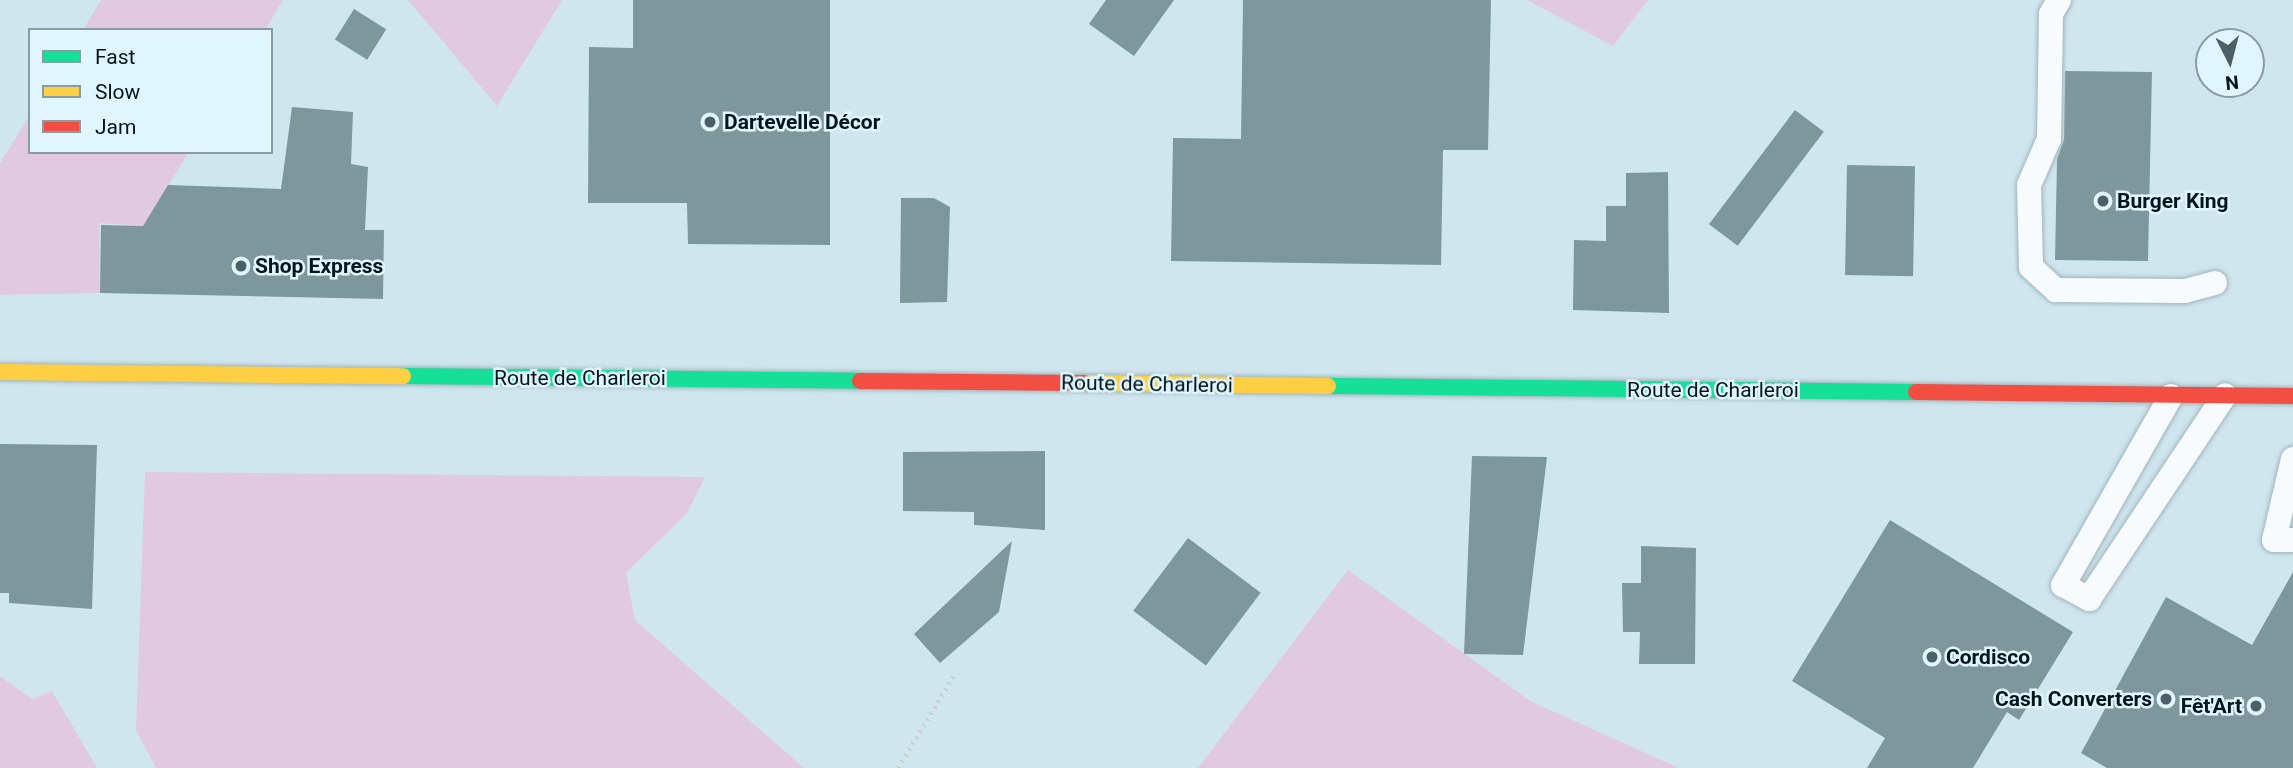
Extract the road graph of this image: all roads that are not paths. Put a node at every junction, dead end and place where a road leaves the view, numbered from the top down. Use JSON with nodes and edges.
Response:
{"nodes":[{"id":1,"x":2059,"y":0,"type":"edge"},
{"id":2,"x":2215,"y":283,"type":"dead end"},
{"id":3,"x":0,"y":372,"type":"edge"},
{"id":4,"x":2225,"y":395,"type":"junction"},
{"id":5,"x":2171,"y":396,"type":"junction"},
{"id":6,"x":2293,"y":396,"type":"edge"},
{"id":7,"x":2293,"y":459,"type":"edge"},
{"id":8,"x":2293,"y":540,"type":"edge"}],
"edges":[{"from":1,"to":2,"type":"lane"},
{"from":3,"to":5,"type":"main road","name":"Route de Charleroi"},
{"from":4,"to":5,"type":"main road","name":"Route de Charleroi"},
{"from":4,"to":5,"type":"lane"},
{"from":4,"to":6,"type":"main road","name":"Route de Charleroi"},
{"from":7,"to":8,"type":"lane"}]}
